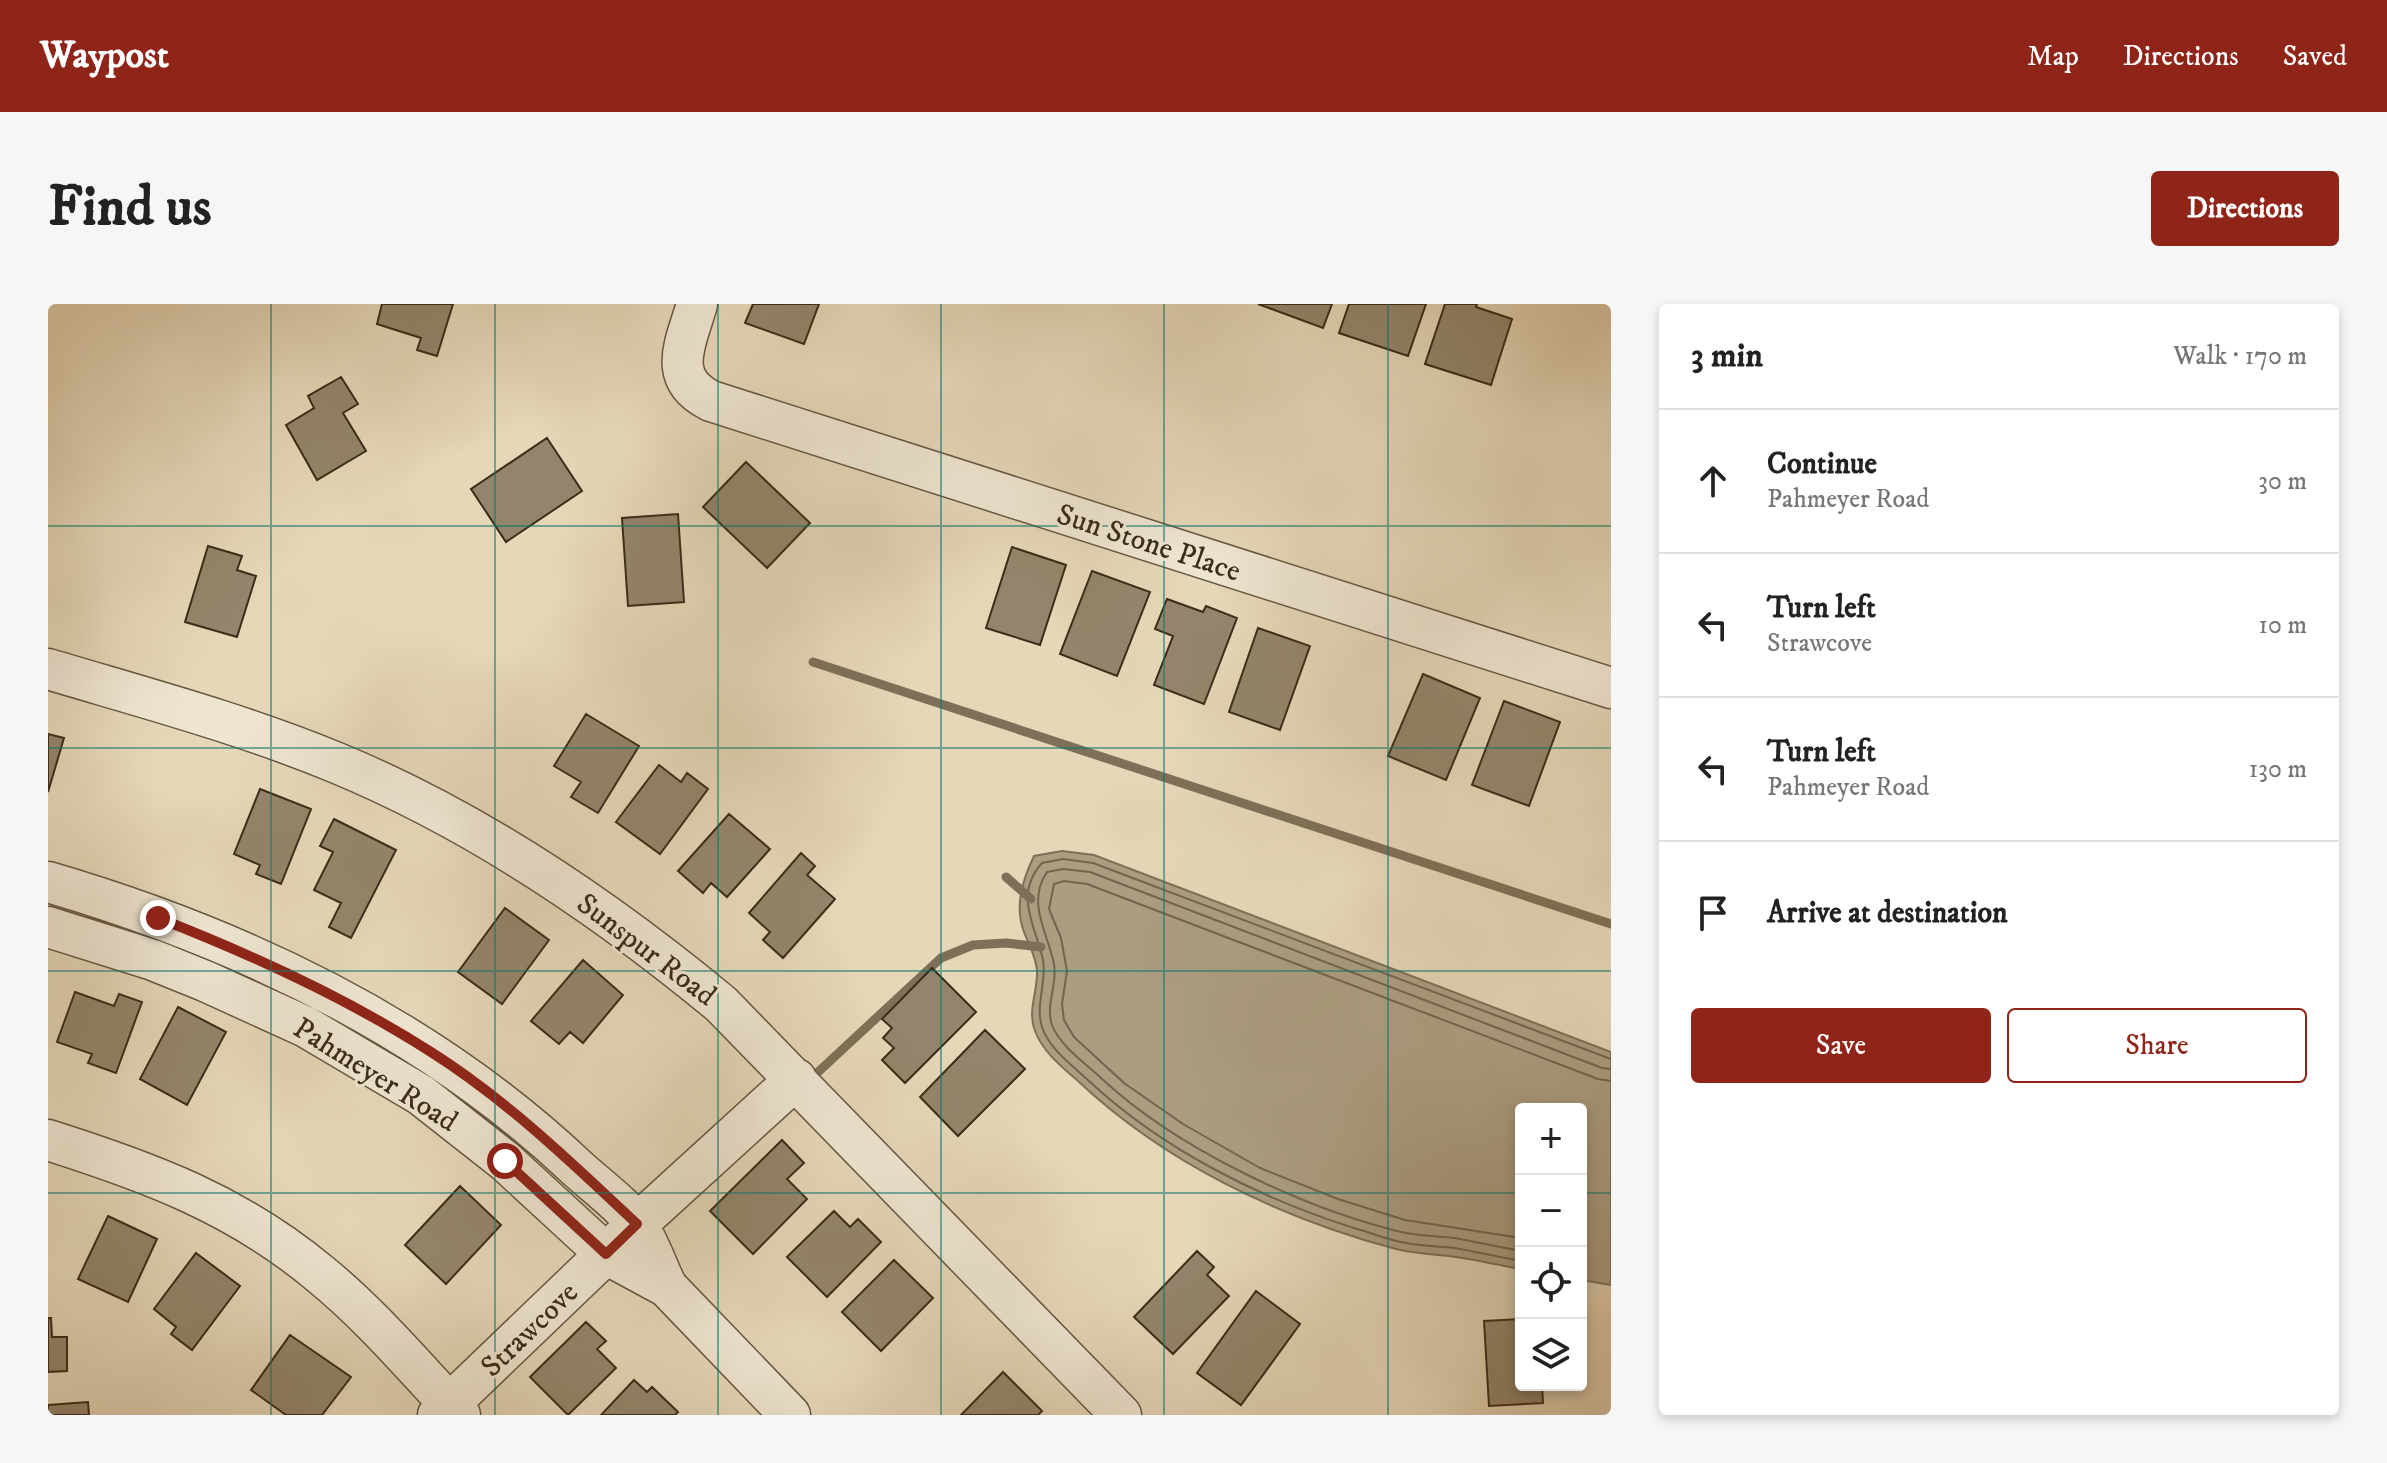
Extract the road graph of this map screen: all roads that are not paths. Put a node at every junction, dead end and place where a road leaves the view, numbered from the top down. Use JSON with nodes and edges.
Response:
{"nodes":[{"id":1,"x":697,"y":304,"type":"edge"},
{"id":2,"x":48,"y":669,"type":"edge"},
{"id":3,"x":1611,"y":688,"type":"edge"},
{"id":4,"x":50,"y":893,"type":"edge"},
{"id":5,"x":48,"y":927,"type":"edge"},
{"id":6,"x":796,"y":1079,"type":"junction"},
{"id":7,"x":48,"y":1140,"type":"edge"},
{"id":8,"x":637,"y":1224,"type":"junction"},
{"id":9,"x":606,"y":1254,"type":"junction"},
{"id":10,"x":667,"y":1287,"type":"junction"},
{"id":11,"x":449,"y":1411,"type":"edge"},
{"id":12,"x":790,"y":1415,"type":"edge"},
{"id":13,"x":1121,"y":1415,"type":"edge"}],
"edges":[{"from":1,"to":3,"type":"street","name":"Sun Stone Place"},
{"from":2,"to":6,"type":"street","name":"Sunspur Road"},
{"from":4,"to":8,"type":"street","name":"Pahmeyer Road"},
{"from":5,"to":9,"type":"street","name":"Pahmeyer Road"},
{"from":6,"to":8,"type":"street","name":"Strawcove"},
{"from":6,"to":13,"type":"street","name":"Sunspur Road"},
{"from":7,"to":11,"type":"street"},
{"from":8,"to":9,"type":"street","name":"Strawcove"},
{"from":8,"to":10,"type":"street","name":"Pahmeyer Road"},
{"from":9,"to":10,"type":"street","name":"Pahmeyer Road"},
{"from":9,"to":11,"type":"street","name":"Strawcove"},
{"from":10,"to":12,"type":"street","name":"Pahmeyer Road"}]}
